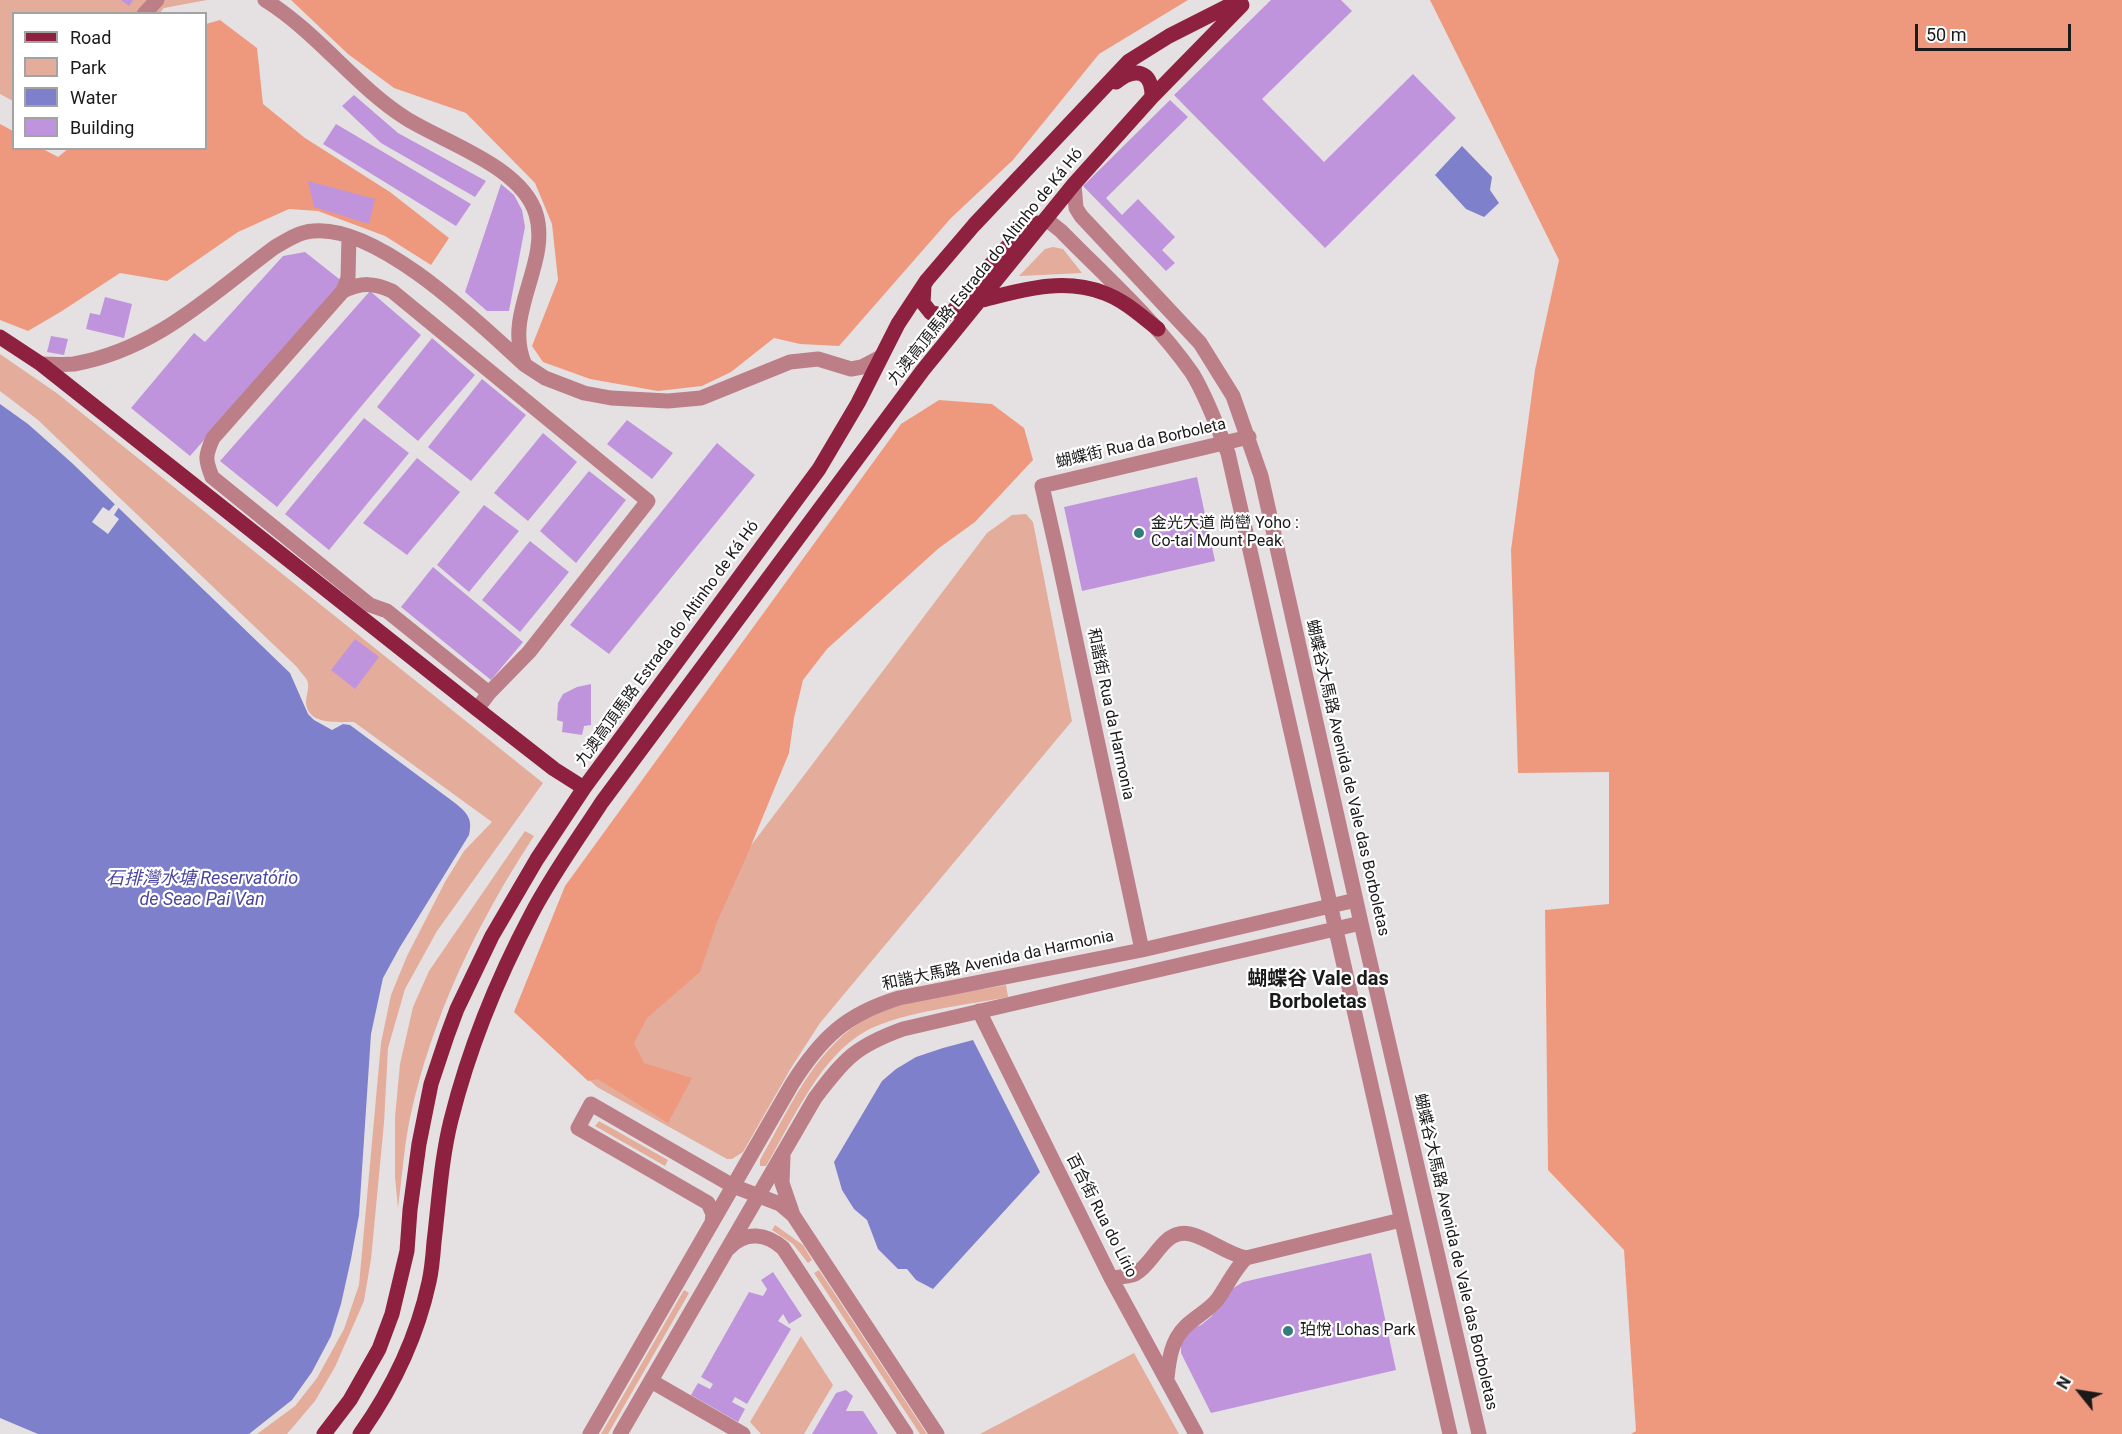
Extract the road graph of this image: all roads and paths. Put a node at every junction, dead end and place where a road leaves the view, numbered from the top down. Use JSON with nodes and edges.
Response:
{"nodes":[{"id":1,"x":157,"y":0,"type":"edge"},
{"id":2,"x":265,"y":0,"type":"edge"},
{"id":3,"x":1240,"y":0,"type":"edge"},
{"id":4,"x":1247,"y":0,"type":"edge"},
{"id":5,"x":146,"y":12,"type":"edge"},
{"id":6,"x":1152,"y":97,"type":"junction"},
{"id":7,"x":1086,"y":107,"type":"junction"},
{"id":8,"x":1074,"y":184,"type":"junction"},
{"id":9,"x":1046,"y":219,"type":"junction"},
{"id":10,"x":349,"y":236,"type":"junction"},
{"id":11,"x":924,"y":284,"type":"junction"},
{"id":12,"x":343,"y":291,"type":"junction"},
{"id":13,"x":982,"y":300,"type":"junction"},
{"id":14,"x":519,"y":321,"type":"junction"},
{"id":15,"x":1158,"y":328,"type":"junction"},
{"id":16,"x":0,"y":336,"type":"edge"},
{"id":17,"x":493,"y":336,"type":"junction"},
{"id":18,"x":881,"y":357,"type":"junction"},
{"id":19,"x":41,"y":364,"type":"junction"},
{"id":20,"x":525,"y":365,"type":"junction"},
{"id":21,"x":1249,"y":437,"type":"junction"},
{"id":22,"x":1224,"y":444,"type":"junction"},
{"id":23,"x":1041,"y":486,"type":"joint"},
{"id":24,"x":489,"y":693,"type":"junction"},
{"id":25,"x":477,"y":709,"type":"junction"},
{"id":26,"x":584,"y":788,"type":"junction"},
{"id":27,"x":1356,"y":900,"type":"junction"},
{"id":28,"x":1330,"y":906,"type":"junction"},
{"id":29,"x":1361,"y":923,"type":"junction"},
{"id":30,"x":1335,"y":928,"type":"junction"},
{"id":31,"x":1142,"y":950,"type":"junction"},
{"id":32,"x":980,"y":1011,"type":"junction"},
{"id":33,"x":783,"y":1153,"type":"junction"},
{"id":34,"x":733,"y":1186,"type":"junction"},
{"id":35,"x":758,"y":1196,"type":"junction"},
{"id":36,"x":793,"y":1215,"type":"junction"},
{"id":37,"x":1401,"y":1220,"type":"junction"},
{"id":38,"x":712,"y":1223,"type":"junction"},
{"id":39,"x":724,"y":1255,"type":"junction"},
{"id":40,"x":1246,"y":1258,"type":"junction"},
{"id":41,"x":1111,"y":1278,"type":"junction"},
{"id":42,"x":1167,"y":1378,"type":"junction"},
{"id":43,"x":651,"y":1381,"type":"junction"},
{"id":44,"x":624,"y":1433,"type":"edge"},
{"id":45,"x":324,"y":1434,"type":"edge"},
{"id":46,"x":360,"y":1434,"type":"edge"},
{"id":47,"x":590,"y":1434,"type":"edge"},
{"id":48,"x":742,"y":1434,"type":"edge"},
{"id":49,"x":906,"y":1434,"type":"edge"},
{"id":50,"x":937,"y":1434,"type":"edge"},
{"id":51,"x":1196,"y":1434,"type":"edge"},
{"id":52,"x":1450,"y":1434,"type":"edge"},
{"id":53,"x":1479,"y":1434,"type":"edge"}],
"edges":[{"from":1,"to":5,"type":"street"},
{"from":2,"to":14,"type":"street"},
{"from":3,"to":7,"type":"main road","name":"九澳高頂馬路 Estrada do Altinho de Ká Hó"},
{"from":4,"to":6,"type":"main road","name":"九澳高頂馬路 Estrada do Altinho de Ká Hó"},
{"from":6,"to":7,"type":"main road"},
{"from":6,"to":8,"type":"main road","name":"九澳高頂馬路 Estrada do Altinho de Ká Hó"},
{"from":7,"to":11,"type":"main road","name":"九澳高頂馬路 Estrada do Altinho de Ká Hó"},
{"from":8,"to":9,"type":"main road","name":"九澳高頂馬路 Estrada do Altinho de Ká Hó"},
{"from":8,"to":21,"type":"street","name":"蝴蝶谷大馬路 Avenida de Vale das Borboletas"},
{"from":9,"to":11,"type":"main road"},
{"from":9,"to":13,"type":"main road","name":"九澳高頂馬路 Estrada do Altinho de Ká Hó"},
{"from":9,"to":15,"type":"street"},
{"from":10,"to":12,"type":"street"},
{"from":10,"to":17,"type":"street"},
{"from":10,"to":19,"type":"street"},
{"from":11,"to":18,"type":"main road","name":"九澳高頂馬路 Estrada do Altinho de Ká Hó"},
{"from":12,"to":24,"type":"street"},
{"from":12,"to":24,"type":"street"},
{"from":13,"to":15,"type":"main road"},
{"from":13,"to":46,"type":"main road","name":"九澳高頂馬路 Estrada do Altinho de Ká Hó"},
{"from":14,"to":17,"type":"street"},
{"from":14,"to":20,"type":"street"},
{"from":15,"to":22,"type":"street"},
{"from":16,"to":19,"type":"main road"},
{"from":17,"to":20,"type":"street"},
{"from":18,"to":20,"type":"street"},
{"from":18,"to":26,"type":"main road","name":"九澳高頂馬路 Estrada do Altinho de Ká Hó"},
{"from":19,"to":25,"type":"main road"},
{"from":21,"to":22,"type":"street","name":"蝴蝶街 Rua da Borboleta"},
{"from":21,"to":27,"type":"street","name":"蝴蝶谷大馬路 Avenida de Vale das Borboletas"},
{"from":22,"to":23,"type":"street","name":"蝴蝶街 Rua da Borboleta"},
{"from":22,"to":28,"type":"street"},
{"from":23,"to":31,"type":"street","name":"和諧街 Rua da Harmonia"},
{"from":24,"to":25,"type":"street"},
{"from":25,"to":26,"type":"main road"},
{"from":26,"to":45,"type":"main road","name":"九澳高頂馬路 Estrada do Altinho de Ká Hó"},
{"from":27,"to":28,"type":"street","name":"和諧大馬路 Avenida da Harmonia"},
{"from":27,"to":29,"type":"street","name":"蝴蝶谷大馬路 Avenida de Vale das Borboletas"},
{"from":28,"to":30,"type":"street"},
{"from":28,"to":31,"type":"street","name":"和諧大馬路 Avenida da Harmonia"},
{"from":29,"to":30,"type":"street"},
{"from":29,"to":53,"type":"street","name":"蝴蝶谷大馬路 Avenida de Vale das Borboletas"},
{"from":30,"to":32,"type":"street"},
{"from":30,"to":37,"type":"street"},
{"from":31,"to":34,"type":"street","name":"和諧大馬路 Avenida da Harmonia"},
{"from":32,"to":33,"type":"street"},
{"from":32,"to":41,"type":"street","name":"百合街 Rua do Lírio"},
{"from":33,"to":35,"type":"street"},
{"from":33,"to":36,"type":"street"},
{"from":34,"to":35,"type":"street"},
{"from":34,"to":38,"type":"street","name":"和諧大馬路 Avenida da Harmonia"},
{"from":34,"to":38,"type":"street"},
{"from":35,"to":36,"type":"street"},
{"from":35,"to":39,"type":"street"},
{"from":36,"to":50,"type":"street"},
{"from":37,"to":40,"type":"street"},
{"from":37,"to":52,"type":"street"},
{"from":38,"to":47,"type":"street","name":"和諧大馬路 Avenida da Harmonia"},
{"from":39,"to":43,"type":"street"},
{"from":39,"to":49,"type":"street"},
{"from":40,"to":41,"type":"street"},
{"from":40,"to":42,"type":"street"},
{"from":41,"to":42,"type":"street","name":"百合街 Rua do Lírio"},
{"from":42,"to":51,"type":"street","name":"百合街 Rua do Lírio"},
{"from":43,"to":44,"type":"street"},
{"from":43,"to":48,"type":"street"}]}
